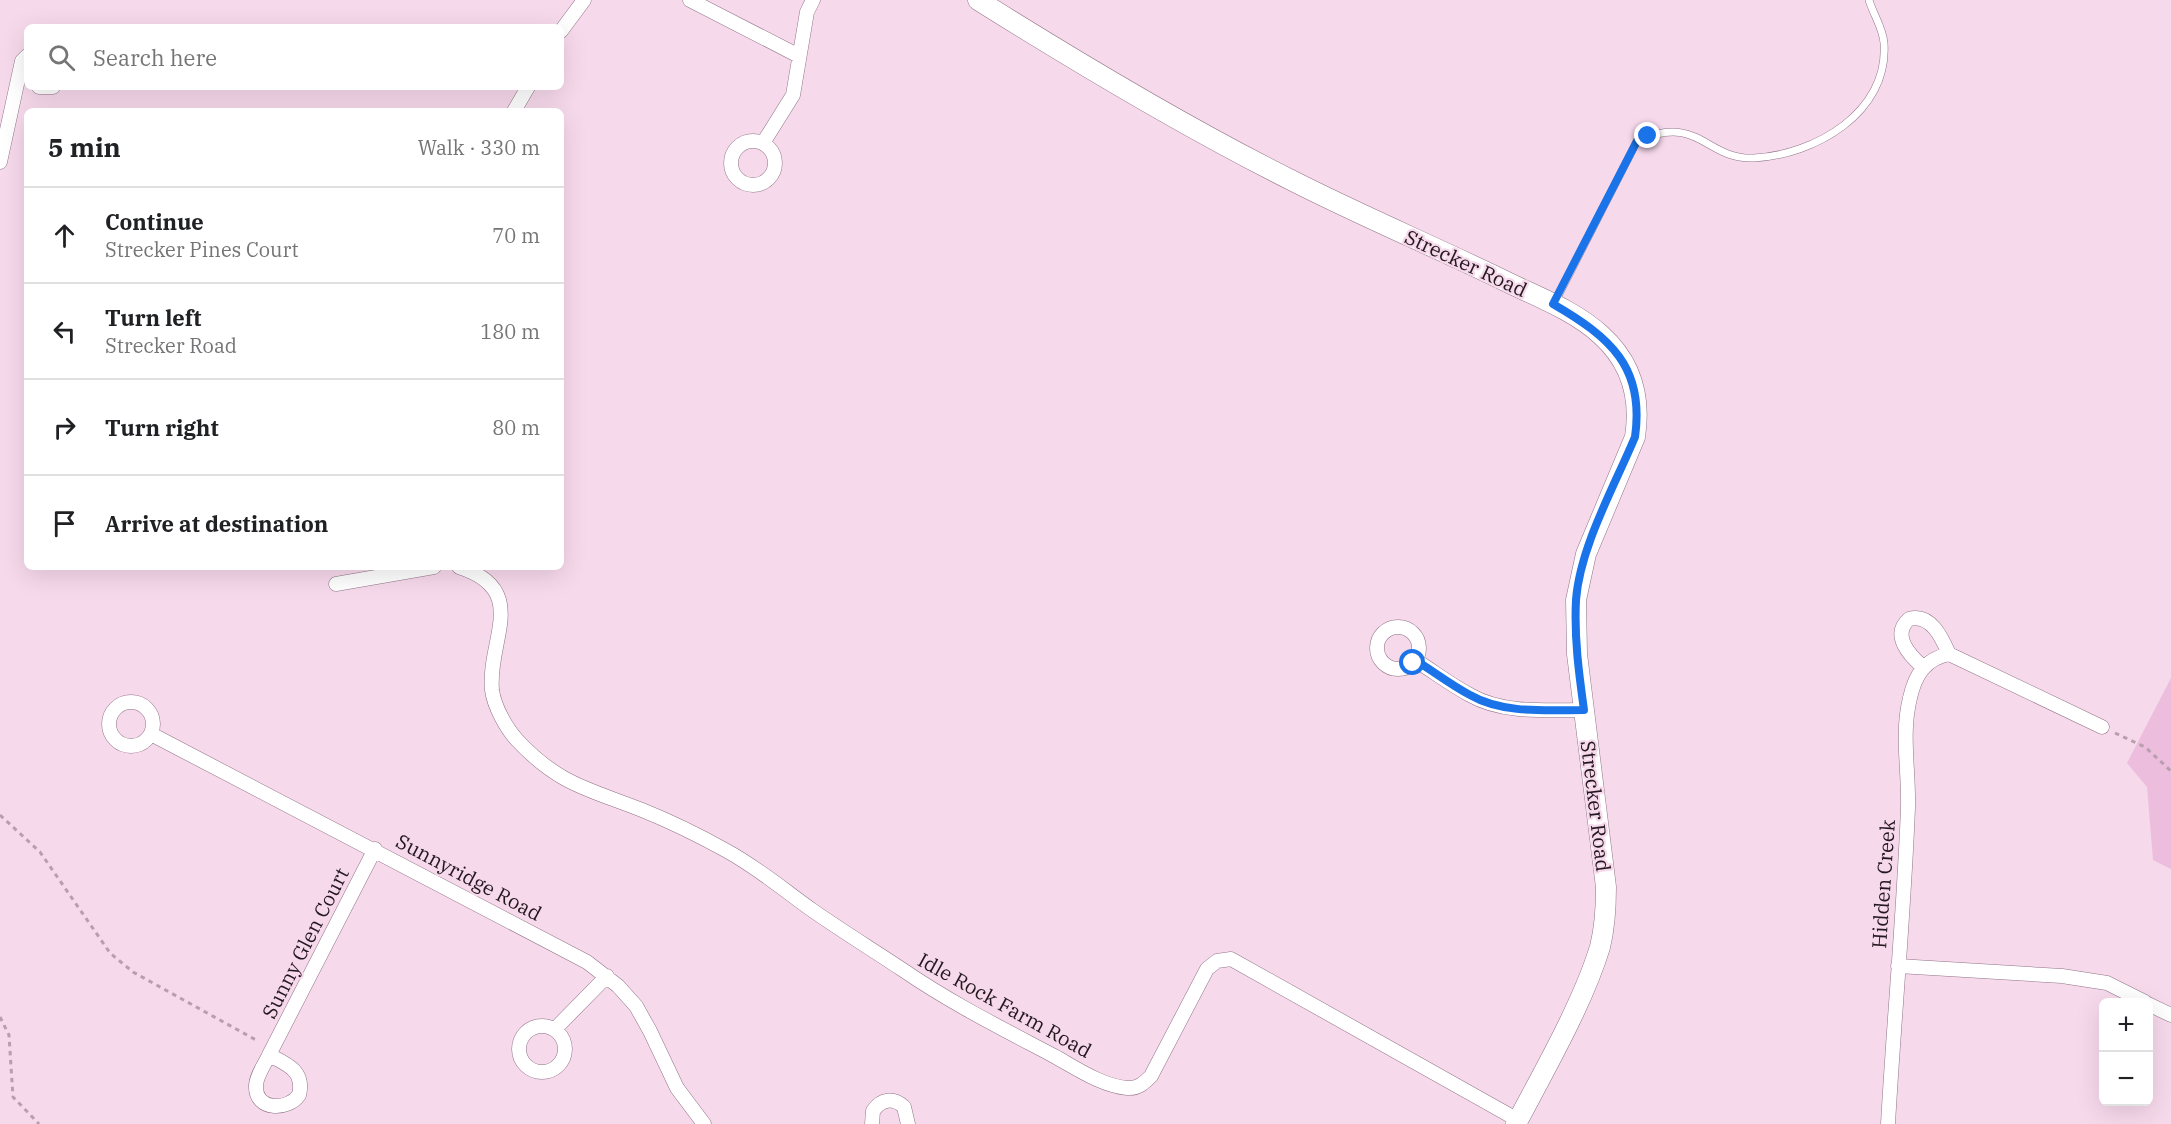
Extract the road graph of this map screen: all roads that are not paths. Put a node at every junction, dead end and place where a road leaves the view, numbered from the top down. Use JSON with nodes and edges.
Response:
{"nodes":[{"id":1,"x":584,"y":0,"type":"edge"},
{"id":2,"x":690,"y":0,"type":"edge"},
{"id":3,"x":813,"y":0,"type":"edge"},
{"id":4,"x":978,"y":0,"type":"edge"},
{"id":5,"x":1869,"y":0,"type":"edge"},
{"id":6,"x":564,"y":27,"type":"edge"},
{"id":7,"x":799,"y":56,"type":"junction"},
{"id":8,"x":24,"y":60,"type":"edge"},
{"id":9,"x":22,"y":84,"type":"edge"},
{"id":10,"x":526,"y":90,"type":"edge"},
{"id":11,"x":515,"y":108,"type":"edge"},
{"id":12,"x":763,"y":143,"type":"dead end"},
{"id":13,"x":0,"y":162,"type":"edge"},
{"id":14,"x":1553,"y":304,"type":"junction"},
{"id":15,"x":417,"y":570,"type":"edge"},
{"id":16,"x":469,"y":570,"type":"edge"},
{"id":17,"x":336,"y":584,"type":"dead end"},
{"id":18,"x":1943,"y":655,"type":"junction"},
{"id":19,"x":1415,"y":660,"type":"dead end"},
{"id":20,"x":1923,"y":667,"type":"junction"},
{"id":21,"x":1584,"y":710,"type":"junction"},
{"id":22,"x":2102,"y":727,"type":"road end"},
{"id":23,"x":151,"y":734,"type":"dead end"},
{"id":24,"x":375,"y":849,"type":"junction"},
{"id":25,"x":1898,"y":966,"type":"junction"},
{"id":26,"x":607,"y":976,"type":"junction"},
{"id":27,"x":2137,"y":998,"type":"edge"},
{"id":28,"x":2153,"y":1006,"type":"edge"},
{"id":29,"x":2171,"y":1015,"type":"edge"},
{"id":30,"x":555,"y":1029,"type":"dead end"},
{"id":31,"x":269,"y":1055,"type":"dead end"},
{"id":32,"x":1517,"y":1122,"type":"edge"},
{"id":33,"x":704,"y":1124,"type":"edge"},
{"id":34,"x":872,"y":1124,"type":"edge"},
{"id":35,"x":908,"y":1124,"type":"edge"},
{"id":36,"x":1888,"y":1124,"type":"edge"}],
"edges":[{"from":1,"to":6,"type":"street"},
{"from":2,"to":7,"type":"street"},
{"from":3,"to":7,"type":"street"},
{"from":4,"to":14,"type":"street","name":"Strecker Road"},
{"from":5,"to":14,"type":"lane"},
{"from":7,"to":12,"type":"street"},
{"from":8,"to":9,"type":"street"},
{"from":9,"to":13,"type":"street"},
{"from":10,"to":11,"type":"street"},
{"from":14,"to":21,"type":"street","name":"Strecker Road"},
{"from":15,"to":17,"type":"street"},
{"from":16,"to":32,"type":"street","name":"Idle Rock Farm Road"},
{"from":18,"to":20,"type":"street","name":"Hidden Creek"},
{"from":18,"to":20,"type":"street"},
{"from":18,"to":22,"type":"street"},
{"from":19,"to":21,"type":"street"},
{"from":20,"to":25,"type":"street","name":"Hidden Creek"},
{"from":21,"to":32,"type":"street","name":"Strecker Road"},
{"from":23,"to":24,"type":"street","name":"Sunnyridge Road"},
{"from":24,"to":26,"type":"street","name":"Sunnyridge Road"},
{"from":24,"to":31,"type":"street","name":"Sunny Glen Court"},
{"from":25,"to":27,"type":"street"},
{"from":25,"to":36,"type":"street","name":"Hidden Creek"},
{"from":26,"to":30,"type":"street"},
{"from":26,"to":33,"type":"street","name":"Sunnyridge Road"},
{"from":28,"to":29,"type":"street"},
{"from":34,"to":35,"type":"street"}]}
